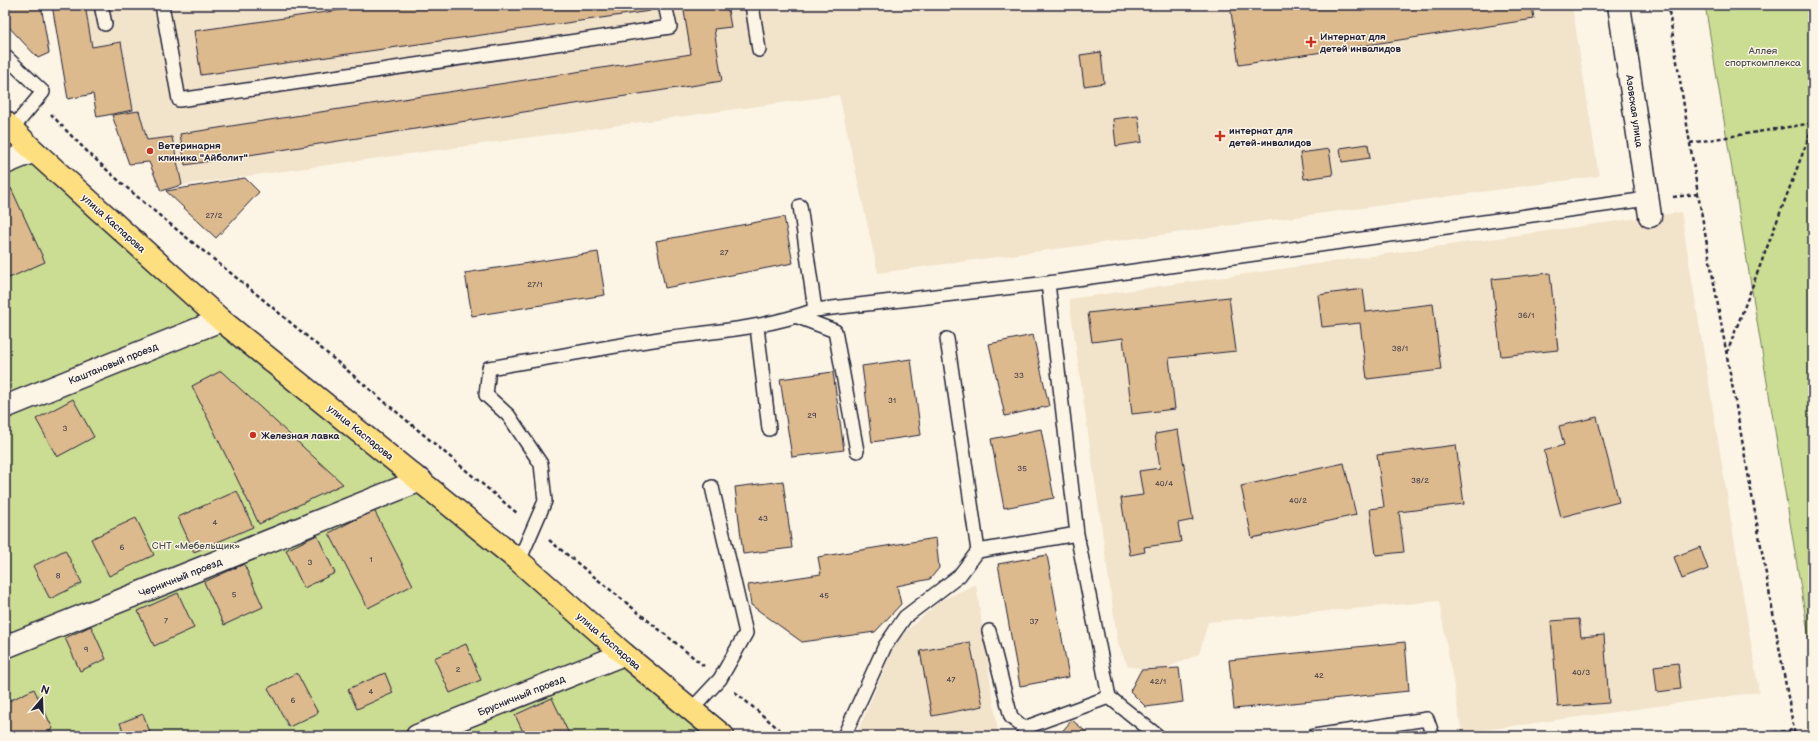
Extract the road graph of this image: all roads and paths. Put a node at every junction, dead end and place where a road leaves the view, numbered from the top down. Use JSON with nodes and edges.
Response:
{"nodes":[{"id":1,"x":101,"y":5,"type":"edge"},
{"id":2,"x":162,"y":5,"type":"edge"},
{"id":3,"x":165,"y":5,"type":"edge"},
{"id":4,"x":665,"y":5,"type":"edge"},
{"id":5,"x":752,"y":5,"type":"edge"},
{"id":6,"x":1619,"y":5,"type":"edge"},
{"id":7,"x":1668,"y":5,"type":"edge"},
{"id":8,"x":105,"y":24,"type":"dead end"},
{"id":9,"x":759,"y":50,"type":"dead end"},
{"id":10,"x":5,"y":56,"type":"edge"},
{"id":11,"x":38,"y":99,"type":"junction"},
{"id":12,"x":1813,"y":124,"type":"edge"},
{"id":13,"x":9,"y":126,"type":"edge"},
{"id":14,"x":1690,"y":143,"type":"junction"},
{"id":15,"x":34,"y":151,"type":"junction"},
{"id":16,"x":5,"y":163,"type":"edge"},
{"id":17,"x":800,"y":206,"type":"dead end"},
{"id":18,"x":1649,"y":208,"type":"joint"},
{"id":19,"x":1048,"y":283,"type":"junction"},
{"id":20,"x":815,"y":310,"type":"junction"},
{"id":21,"x":798,"y":316,"type":"junction"},
{"id":22,"x":221,"y":320,"type":"junction"},
{"id":23,"x":757,"y":327,"type":"junction"},
{"id":24,"x":947,"y":339,"type":"dead end"},
{"id":25,"x":1727,"y":353,"type":"junction"},
{"id":26,"x":5,"y":407,"type":"edge"},
{"id":27,"x":769,"y":429,"type":"dead end"},
{"id":28,"x":857,"y":451,"type":"dead end"},
{"id":29,"x":421,"y":480,"type":"junction"},
{"id":30,"x":712,"y":487,"type":"dead end"},
{"id":31,"x":533,"y":527,"type":"junction"},
{"id":32,"x":1077,"y":534,"type":"junction"},
{"id":33,"x":978,"y":551,"type":"junction"},
{"id":34,"x":519,"y":561,"type":"junction"},
{"id":35,"x":989,"y":631,"type":"dead end"},
{"id":36,"x":5,"y":647,"type":"edge"},
{"id":37,"x":624,"y":654,"type":"junction"},
{"id":38,"x":720,"y":679,"type":"junction"},
{"id":39,"x":1109,"y":697,"type":"junction"},
{"id":40,"x":691,"y":710,"type":"junction"},
{"id":41,"x":1794,"y":730,"type":"junction"},
{"id":42,"x":1020,"y":732,"type":"edge"},
{"id":43,"x":417,"y":736,"type":"edge"},
{"id":44,"x":723,"y":736,"type":"edge"},
{"id":45,"x":786,"y":736,"type":"edge"},
{"id":46,"x":844,"y":736,"type":"edge"},
{"id":47,"x":1158,"y":736,"type":"edge"},
{"id":48,"x":1314,"y":736,"type":"edge"},
{"id":49,"x":1433,"y":736,"type":"edge"},
{"id":50,"x":1746,"y":736,"type":"edge"},
{"id":51,"x":1795,"y":736,"type":"edge"}],
"edges":[{"from":1,"to":8,"type":"lane"},
{"from":2,"to":3,"type":"lane"},
{"from":2,"to":4,"type":"lane"},
{"from":5,"to":9,"type":"lane"},
{"from":6,"to":18,"type":"street","name":"Азовская улица"},
{"from":7,"to":14,"type":"path"},
{"from":10,"to":11,"type":"lane"},
{"from":11,"to":13,"type":"lane"},
{"from":11,"to":31,"type":"path"},
{"from":12,"to":14,"type":"path"},
{"from":12,"to":25,"type":"path"},
{"from":13,"to":15,"type":"main road","name":"улица Каспарова"},
{"from":14,"to":25,"type":"path"},
{"from":15,"to":16,"type":"street"},
{"from":15,"to":22,"type":"main road","name":"улица Каспарова"},
{"from":17,"to":20,"type":"lane"},
{"from":18,"to":19,"type":"lane"},
{"from":19,"to":20,"type":"lane"},
{"from":19,"to":32,"type":"lane"},
{"from":20,"to":21,"type":"lane"},
{"from":21,"to":23,"type":"lane"},
{"from":21,"to":28,"type":"lane"},
{"from":22,"to":26,"type":"street","name":"Каштановый проезд"},
{"from":22,"to":29,"type":"main road","name":"улица Каспарова"},
{"from":23,"to":27,"type":"lane"},
{"from":23,"to":31,"type":"lane"},
{"from":24,"to":33,"type":"lane"},
{"from":25,"to":41,"type":"path"},
{"from":29,"to":34,"type":"main road","name":"улица Каспарова"},
{"from":29,"to":36,"type":"street","name":"Черничный проезд"},
{"from":30,"to":38,"type":"lane"},
{"from":31,"to":34,"type":"lane"},
{"from":31,"to":38,"type":"path"},
{"from":32,"to":33,"type":"lane"},
{"from":32,"to":39,"type":"lane"},
{"from":33,"to":46,"type":"lane"},
{"from":34,"to":37,"type":"main road","name":"улица Каспарова"},
{"from":35,"to":42,"type":"lane"},
{"from":37,"to":40,"type":"main road","name":"улица Каспарова"},
{"from":37,"to":43,"type":"street","name":"Брусничный проезд"},
{"from":38,"to":40,"type":"lane"},
{"from":38,"to":45,"type":"path"},
{"from":39,"to":42,"type":"lane"},
{"from":39,"to":47,"type":"lane"},
{"from":40,"to":44,"type":"main road","name":"улица Каспарова"},
{"from":41,"to":50,"type":"path"},
{"from":41,"to":51,"type":"path"},
{"from":48,"to":49,"type":"lane"}]}
